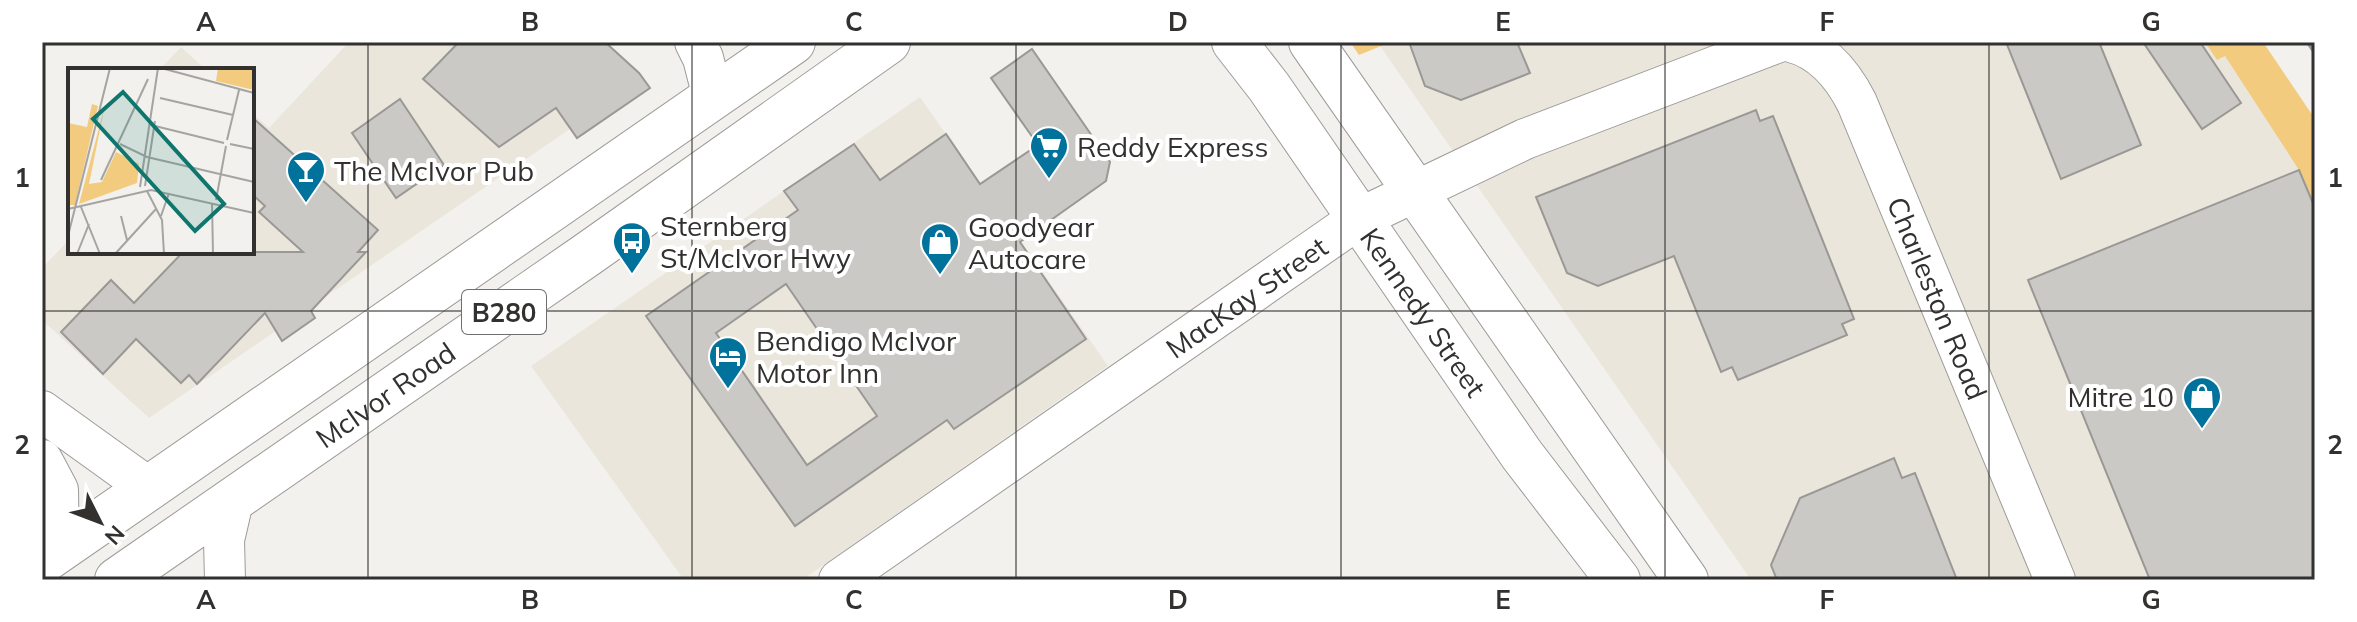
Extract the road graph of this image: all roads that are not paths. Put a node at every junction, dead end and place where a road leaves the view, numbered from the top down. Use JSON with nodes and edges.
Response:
{"nodes":[{"id":1,"x":695,"y":42,"type":"edge"},
{"id":2,"x":793,"y":42,"type":"edge"},
{"id":3,"x":888,"y":42,"type":"edge"},
{"id":4,"x":1234,"y":42,"type":"edge"},
{"id":5,"x":1311,"y":42,"type":"edge"},
{"id":6,"x":1779,"y":42,"type":"edge"},
{"id":7,"x":1791,"y":42,"type":"edge"},
{"id":8,"x":713,"y":97,"type":"junction"},
{"id":9,"x":1414,"y":191,"type":"junction"},
{"id":10,"x":671,"y":196,"type":"junction"},
{"id":11,"x":1358,"y":219,"type":"junction"},
{"id":12,"x":483,"y":256,"type":"junction"},
{"id":13,"x":42,"y":411,"type":"edge"},
{"id":14,"x":42,"y":460,"type":"edge"},
{"id":15,"x":149,"y":488,"type":"junction"},
{"id":16,"x":233,"y":501,"type":"junction"},
{"id":17,"x":51,"y":556,"type":"edge"},
{"id":18,"x":130,"y":577,"type":"edge"},
{"id":19,"x":225,"y":580,"type":"edge"},
{"id":20,"x":839,"y":580,"type":"edge"},
{"id":21,"x":1618,"y":580,"type":"edge"},
{"id":22,"x":1686,"y":580,"type":"edge"},
{"id":23,"x":2055,"y":580,"type":"edge"}],
"edges":[{"from":1,"to":8,"type":"street"},
{"from":2,"to":8,"type":"main road","name":"McIvor Road","number":"B280"},
{"from":3,"to":10,"type":"main road","name":"McIvor Road","number":"B280"},
{"from":4,"to":11,"type":"main road","name":"Kennedy Street"},
{"from":5,"to":9,"type":"main road"},
{"from":6,"to":9,"type":"street","name":"MacKay Street"},
{"from":7,"to":23,"type":"street","name":"Charleston Road"},
{"from":8,"to":12,"type":"main road","name":"McIvor Road","number":"B280"},
{"from":9,"to":11,"type":"street","name":"MacKay Street"},
{"from":9,"to":22,"type":"main road"},
{"from":10,"to":12,"type":"main road"},
{"from":10,"to":16,"type":"main road","name":"McIvor Road","number":"B280"},
{"from":11,"to":20,"type":"street","name":"MacKay Street"},
{"from":11,"to":21,"type":"main road","name":"Kennedy Street"},
{"from":12,"to":15,"type":"main road","name":"McIvor Road","number":"B280"},
{"from":13,"to":15,"type":"street"},
{"from":14,"to":17,"type":"street"},
{"from":15,"to":17,"type":"main road","name":"McIvor Road","number":"B280"},
{"from":16,"to":18,"type":"main road","name":"McIvor Road","number":"B280"},
{"from":16,"to":19,"type":"street"}]}
